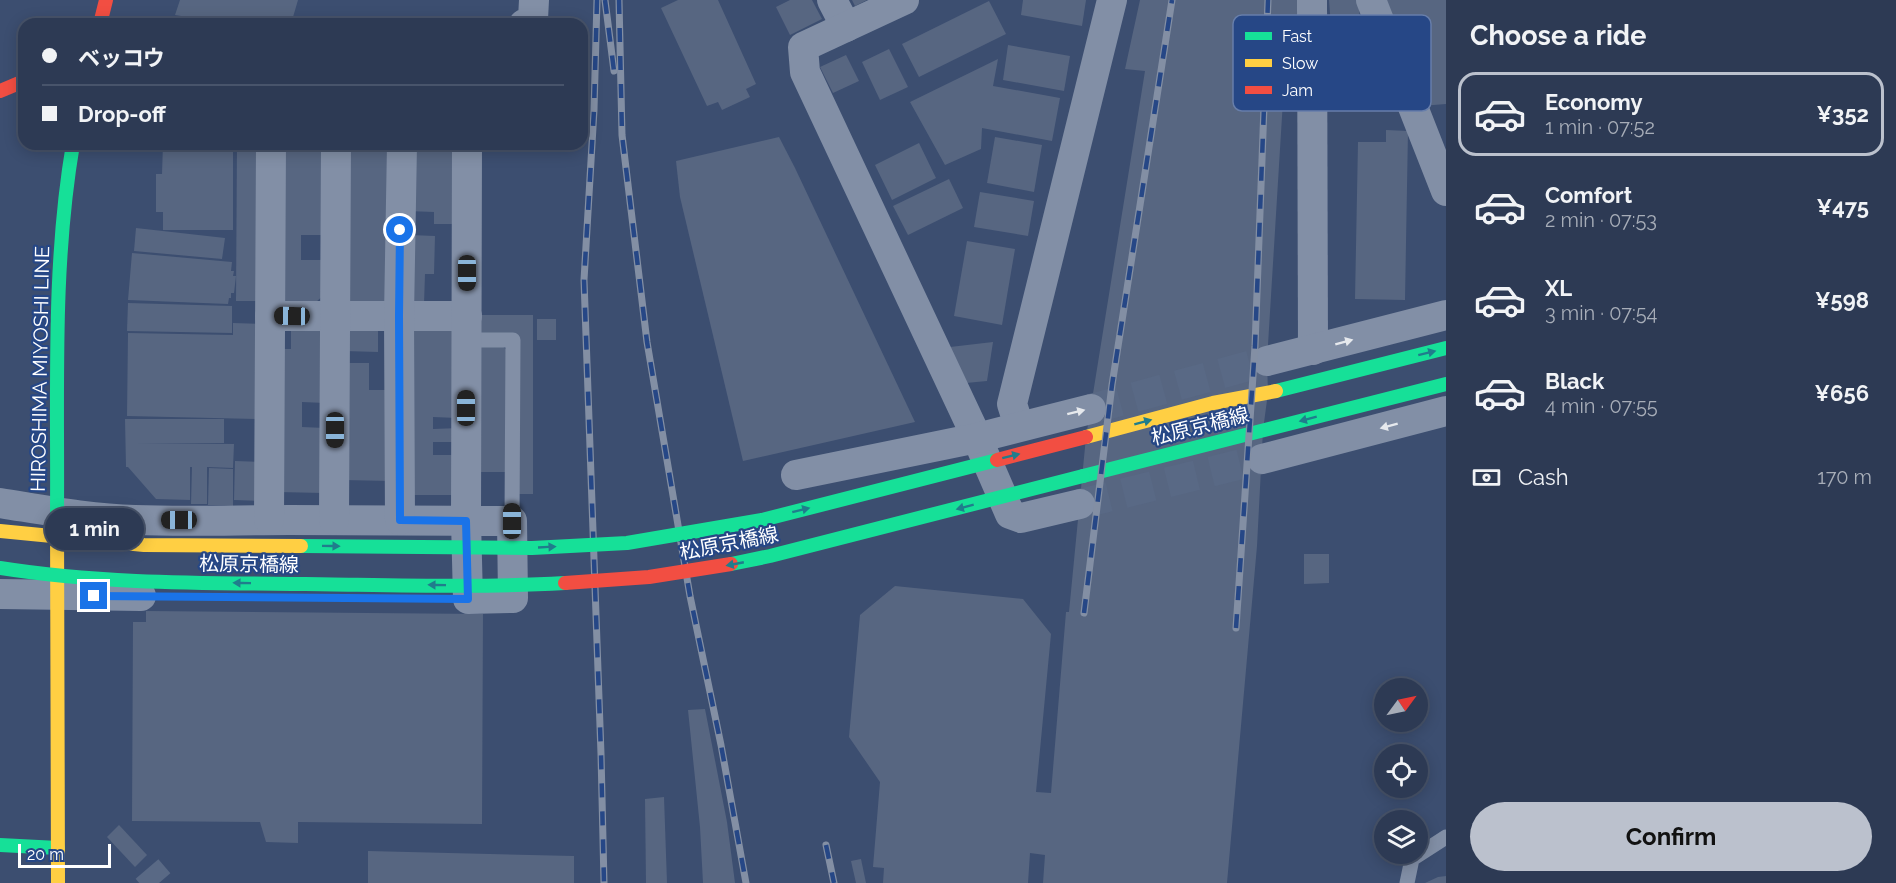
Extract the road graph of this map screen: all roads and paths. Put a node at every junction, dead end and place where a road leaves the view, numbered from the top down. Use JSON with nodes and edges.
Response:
{"nodes":[{"id":1,"x":106,"y":0,"type":"edge"},
{"id":2,"x":534,"y":0,"type":"edge"},
{"id":3,"x":832,"y":0,"type":"edge"},
{"id":4,"x":904,"y":0,"type":"edge"},
{"id":5,"x":1112,"y":0,"type":"edge"},
{"id":6,"x":1312,"y":0,"type":"edge"},
{"id":7,"x":1371,"y":0,"type":"edge"},
{"id":8,"x":1312,"y":15,"type":"edge"},
{"id":9,"x":1377,"y":15,"type":"edge"},
{"id":10,"x":102,"y":18,"type":"edge"},
{"id":11,"x":533,"y":18,"type":"edge"},
{"id":12,"x":846,"y":27,"type":"junction"},
{"id":13,"x":18,"y":84,"type":"edge"},
{"id":14,"x":0,"y":91,"type":"edge"},
{"id":15,"x":1312,"y":111,"type":"edge"},
{"id":16,"x":1415,"y":111,"type":"edge"},
{"id":17,"x":72,"y":150,"type":"edge"},
{"id":18,"x":271,"y":150,"type":"edge"},
{"id":19,"x":336,"y":150,"type":"edge"},
{"id":20,"x":402,"y":150,"type":"edge"},
{"id":21,"x":467,"y":150,"type":"edge"},
{"id":22,"x":1446,"y":191,"type":"edge"},
{"id":23,"x":1446,"y":315,"type":"edge"},
{"id":24,"x":270,"y":316,"type":"junction"},
{"id":25,"x":399,"y":316,"type":"junction"},
{"id":26,"x":335,"y":317,"type":"junction"},
{"id":27,"x":467,"y":328,"type":"junction"},
{"id":28,"x":1446,"y":348,"type":"edge"},
{"id":29,"x":1313,"y":350,"type":"junction"},
{"id":30,"x":1267,"y":361,"type":"tunnel mouth"},
{"id":31,"x":1446,"y":384,"type":"edge"},
{"id":32,"x":1092,"y":408,"type":"tunnel mouth"},
{"id":33,"x":1446,"y":411,"type":"edge"},
{"id":34,"x":1019,"y":426,"type":"junction"},
{"id":35,"x":977,"y":438,"type":"junction"},
{"id":36,"x":1262,"y":459,"type":"tunnel mouth"},
{"id":37,"x":796,"y":475,"type":"dead end"},
{"id":38,"x":0,"y":503,"type":"edge"},
{"id":39,"x":1080,"y":504,"type":"tunnel mouth"},
{"id":40,"x":57,"y":512,"type":"junction"},
{"id":41,"x":269,"y":520,"type":"junction"},
{"id":42,"x":334,"y":520,"type":"junction"},
{"id":43,"x":400,"y":520,"type":"junction"},
{"id":44,"x":466,"y":521,"type":"junction"},
{"id":45,"x":512,"y":521,"type":"junction"},
{"id":46,"x":0,"y":531,"type":"edge"},
{"id":47,"x":0,"y":568,"type":"edge"},
{"id":48,"x":0,"y":594,"type":"edge"},
{"id":49,"x":57,"y":596,"type":"junction"},
{"id":50,"x":468,"y":599,"type":"junction"},
{"id":51,"x":1446,"y":837,"type":"edge"},
{"id":52,"x":0,"y":845,"type":"edge"},
{"id":53,"x":58,"y":848,"type":"junction"},
{"id":54,"x":58,"y":883,"type":"edge"},
{"id":55,"x":1407,"y":883,"type":"edge"}],
"edges":[{"from":1,"to":10,"type":"street"},
{"from":2,"to":11,"type":"street"},
{"from":3,"to":12,"type":"street"},
{"from":4,"to":12,"type":"street"},
{"from":5,"to":34,"type":"street"},
{"from":6,"to":8,"type":"street"},
{"from":7,"to":9,"type":"street"},
{"from":12,"to":35,"type":"street"},
{"from":13,"to":14,"type":"street"},
{"from":15,"to":29,"type":"street"},
{"from":16,"to":22,"type":"street"},
{"from":17,"to":40,"type":"street","name":"HIROSHIMA MIYOSHI LINE"},
{"from":18,"to":24,"type":"street"},
{"from":19,"to":26,"type":"street"},
{"from":20,"to":25,"type":"street"},
{"from":21,"to":27,"type":"street"},
{"from":29,"to":23,"type":"street","one_way":true},
{"from":24,"to":26,"type":"street"},
{"from":24,"to":41,"type":"street"},
{"from":25,"to":26,"type":"street"},
{"from":25,"to":27,"type":"street"},
{"from":25,"to":43,"type":"street"},
{"from":26,"to":42,"type":"street"},
{"from":27,"to":44,"type":"street"},
{"from":27,"to":45,"type":"lane"},
{"from":46,"to":28,"type":"street","name":"松原京橋線","one_way":true,"bridge":true},
{"from":29,"to":30,"type":"street"},
{"from":31,"to":47,"type":"street","name":"松原京橋線","one_way":true,"bridge":true},
{"from":34,"to":32,"type":"street","one_way":true},
{"from":33,"to":36,"type":"street","one_way":true},
{"from":34,"to":35,"type":"street"},
{"from":35,"to":37,"type":"street"},
{"from":35,"to":39,"type":"street"},
{"from":38,"to":40,"type":"street"},
{"from":40,"to":41,"type":"street"},
{"from":40,"to":49,"type":"street","name":"HIROSHIMA MIYOSHI LINE"},
{"from":41,"to":42,"type":"street"},
{"from":42,"to":43,"type":"street"},
{"from":43,"to":44,"type":"street"},
{"from":44,"to":45,"type":"street"},
{"from":44,"to":50,"type":"street"},
{"from":45,"to":50,"type":"street"},
{"from":48,"to":49,"type":"street"},
{"from":49,"to":50,"type":"street"},
{"from":49,"to":53,"type":"street","name":"HIROSHIMA MIYOSHI LINE"},
{"from":51,"to":55,"type":"lane"},
{"from":52,"to":53,"type":"street"},
{"from":53,"to":54,"type":"street","name":"HIROSHIMA MIYOSHI LINE"}]}
